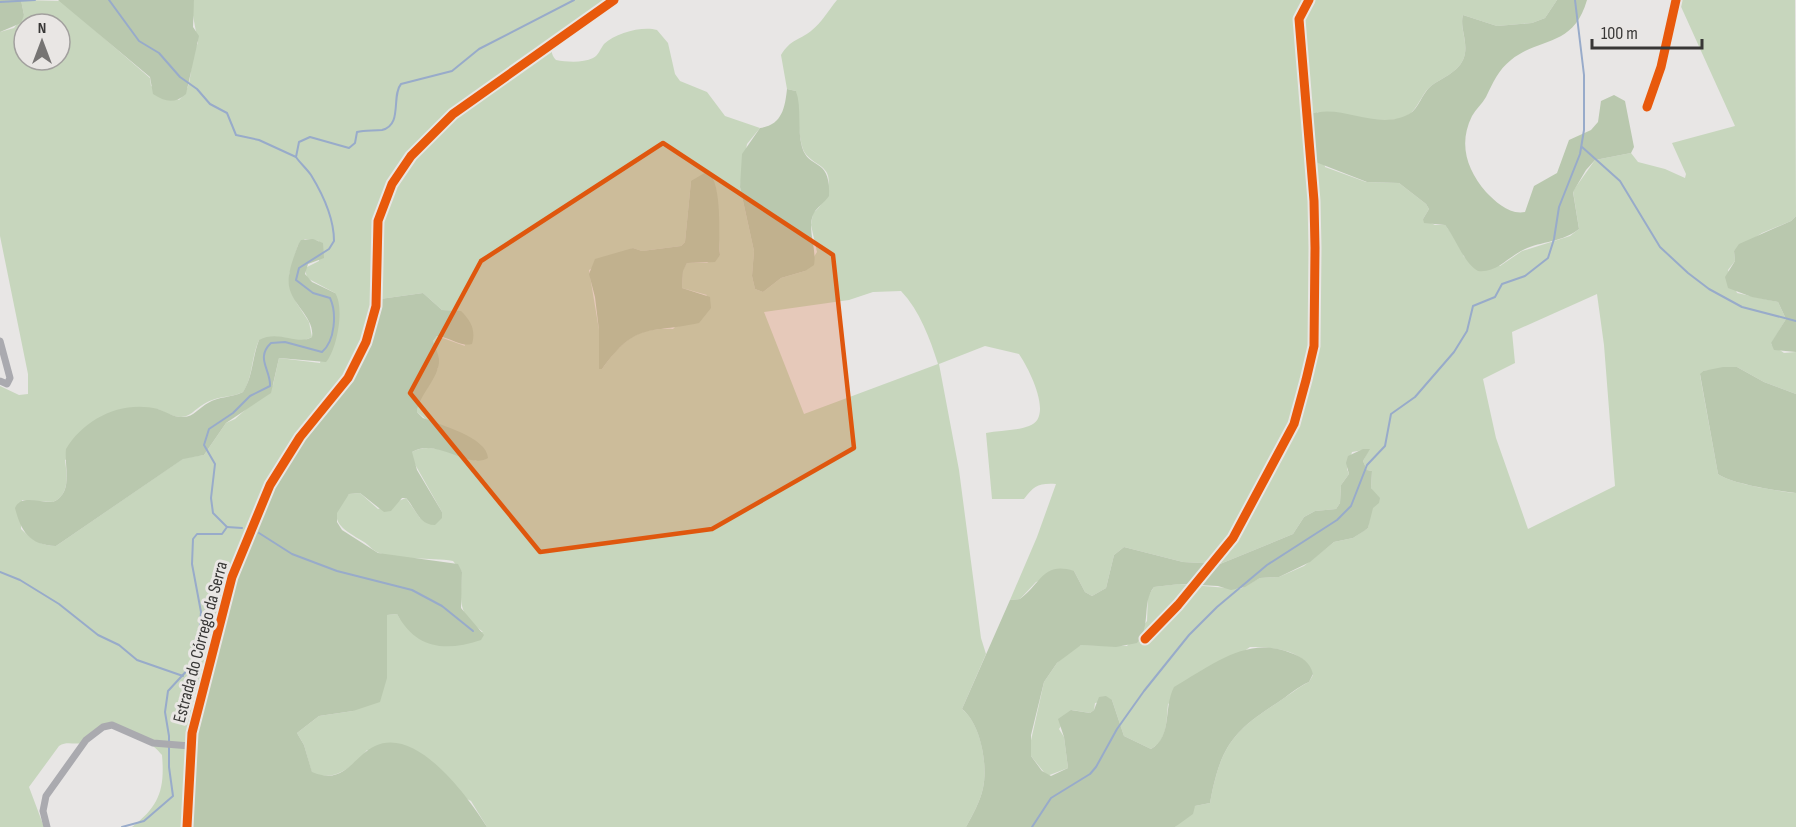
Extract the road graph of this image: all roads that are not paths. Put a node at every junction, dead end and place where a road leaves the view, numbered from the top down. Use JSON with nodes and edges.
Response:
{"nodes":[{"id":1,"x":614,"y":0,"type":"edge"},
{"id":2,"x":1309,"y":0,"type":"edge"},
{"id":3,"x":1676,"y":0,"type":"edge"},
{"id":4,"x":1647,"y":107,"type":"dead end"},
{"id":5,"x":0,"y":341,"type":"edge"},
{"id":6,"x":0,"y":381,"type":"edge"},
{"id":7,"x":1145,"y":639,"type":"dead end"},
{"id":8,"x":190,"y":746,"type":"junction"},
{"id":9,"x":47,"y":827,"type":"edge"},
{"id":10,"x":187,"y":827,"type":"edge"}],
"edges":[{"from":1,"to":8,"type":"street","name":"Estrada do Córrego da Serra"},
{"from":2,"to":7,"type":"street"},
{"from":3,"to":4,"type":"street"},
{"from":5,"to":6,"type":"street"},
{"from":8,"to":9,"type":"street"},
{"from":8,"to":10,"type":"street","name":"Estrada do Córrego da Serra"}]}
